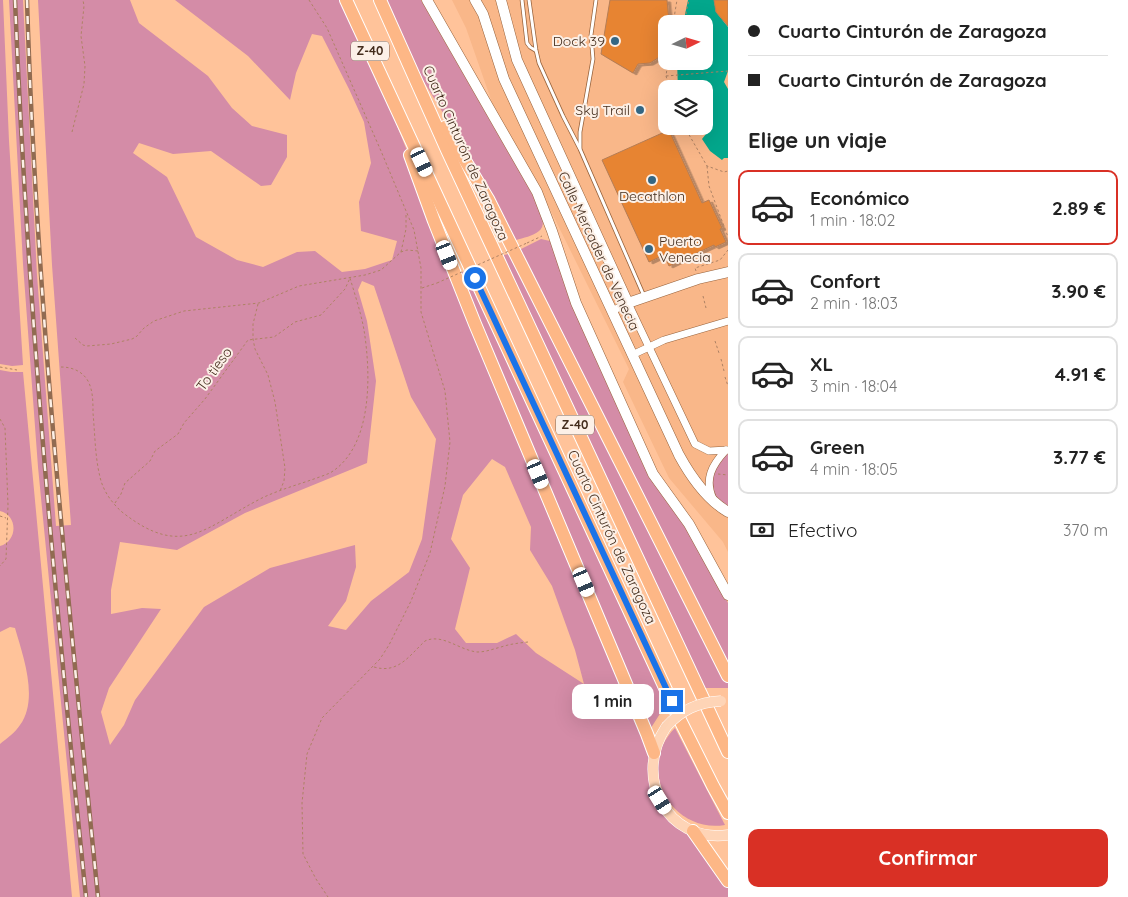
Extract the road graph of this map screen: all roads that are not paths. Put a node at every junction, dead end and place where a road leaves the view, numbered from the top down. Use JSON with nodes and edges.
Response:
{"nodes":[{"id":1,"x":346,"y":0,"type":"edge"},
{"id":2,"x":380,"y":0,"type":"edge"},
{"id":3,"x":427,"y":0,"type":"edge"},
{"id":4,"x":475,"y":0,"type":"edge"},
{"id":5,"x":487,"y":0,"type":"edge"},
{"id":6,"x":500,"y":0,"type":"edge"},
{"id":7,"x":522,"y":0,"type":"edge"},
{"id":8,"x":529,"y":0,"type":"edge"},
{"id":9,"x":596,"y":0,"type":"edge"},
{"id":10,"x":536,"y":50,"type":"junction"},
{"id":11,"x":424,"y":96,"type":"junction"},
{"id":12,"x":393,"y":102,"type":"junction"},
{"id":13,"x":580,"y":149,"type":"junction"},
{"id":14,"x":728,"y":272,"type":"edge"},
{"id":15,"x":644,"y":296,"type":"junction"},
{"id":16,"x":628,"y":303,"type":"junction"},
{"id":17,"x":612,"y":312,"type":"junction"},
{"id":18,"x":728,"y":321,"type":"edge"},
{"id":19,"x":648,"y":347,"type":"junction"},
{"id":20,"x":632,"y":355,"type":"junction"},
{"id":21,"x":727,"y":450,"type":"edge"},
{"id":22,"x":715,"y":504,"type":"junction"},
{"id":23,"x":727,"y":514,"type":"edge"},
{"id":24,"x":728,"y":595,"type":"edge"},
{"id":25,"x":724,"y":662,"type":"edge"},
{"id":26,"x":728,"y":676,"type":"edge"},
{"id":27,"x":724,"y":701,"type":"edge"},
{"id":28,"x":728,"y":752,"type":"edge"},
{"id":29,"x":654,"y":753,"type":"junction"},
{"id":30,"x":728,"y":813,"type":"edge"},
{"id":31,"x":692,"y":831,"type":"junction"},
{"id":32,"x":726,"y":836,"type":"edge"},
{"id":33,"x":728,"y":880,"type":"edge"}],
"edges":[{"from":1,"to":12,"type":"highway","name":"Cuarto Cinturón de Zaragoza","number":"Z-40"},
{"from":2,"to":11,"type":"highway","name":"Cuarto Cinturón de Zaragoza","number":"Z-40"},
{"from":3,"to":24,"type":"street"},
{"from":4,"to":5,"type":"street","name":"Calle Mercader de Venecia"},
{"from":4,"to":17,"type":"street","name":"Calle Mercader de Venecia"},
{"from":6,"to":16,"type":"street","name":"Calle Mercader de Venecia"},
{"from":7,"to":10,"type":"lane"},
{"from":8,"to":10,"type":"lane"},
{"from":9,"to":13,"type":"lane"},
{"from":10,"to":13,"type":"lane"},
{"from":11,"to":25,"type":"highway"},
{"from":11,"to":28,"type":"highway","name":"Cuarto Cinturón de Zaragoza","number":"Z-40"},
{"from":12,"to":29,"type":"highway"},
{"from":12,"to":30,"type":"highway","name":"Cuarto Cinturón de Zaragoza","number":"Z-40"},
{"from":13,"to":15,"type":"lane"},
{"from":14,"to":15,"type":"street"},
{"from":15,"to":16,"type":"street"},
{"from":16,"to":17,"type":"street"},
{"from":16,"to":19,"type":"street","name":"Calle Mercader de Venecia"},
{"from":17,"to":20,"type":"street","name":"Calle Mercader de Venecia"},
{"from":18,"to":19,"type":"street"},
{"from":19,"to":20,"type":"street"},
{"from":19,"to":21,"type":"street","name":"Calle Mercader de Venecia"},
{"from":20,"to":22,"type":"street","name":"Calle Mercader de Venecia"},
{"from":21,"to":22,"type":"street","name":"Calle Mercader de Venecia"},
{"from":22,"to":23,"type":"street","name":"Calle Mercader de Venecia"},
{"from":25,"to":26,"type":"highway"},
{"from":27,"to":29,"type":"main road","bridge":true},
{"from":29,"to":31,"type":"main road"},
{"from":31,"to":32,"type":"main road"},
{"from":31,"to":33,"type":"highway"}]}
